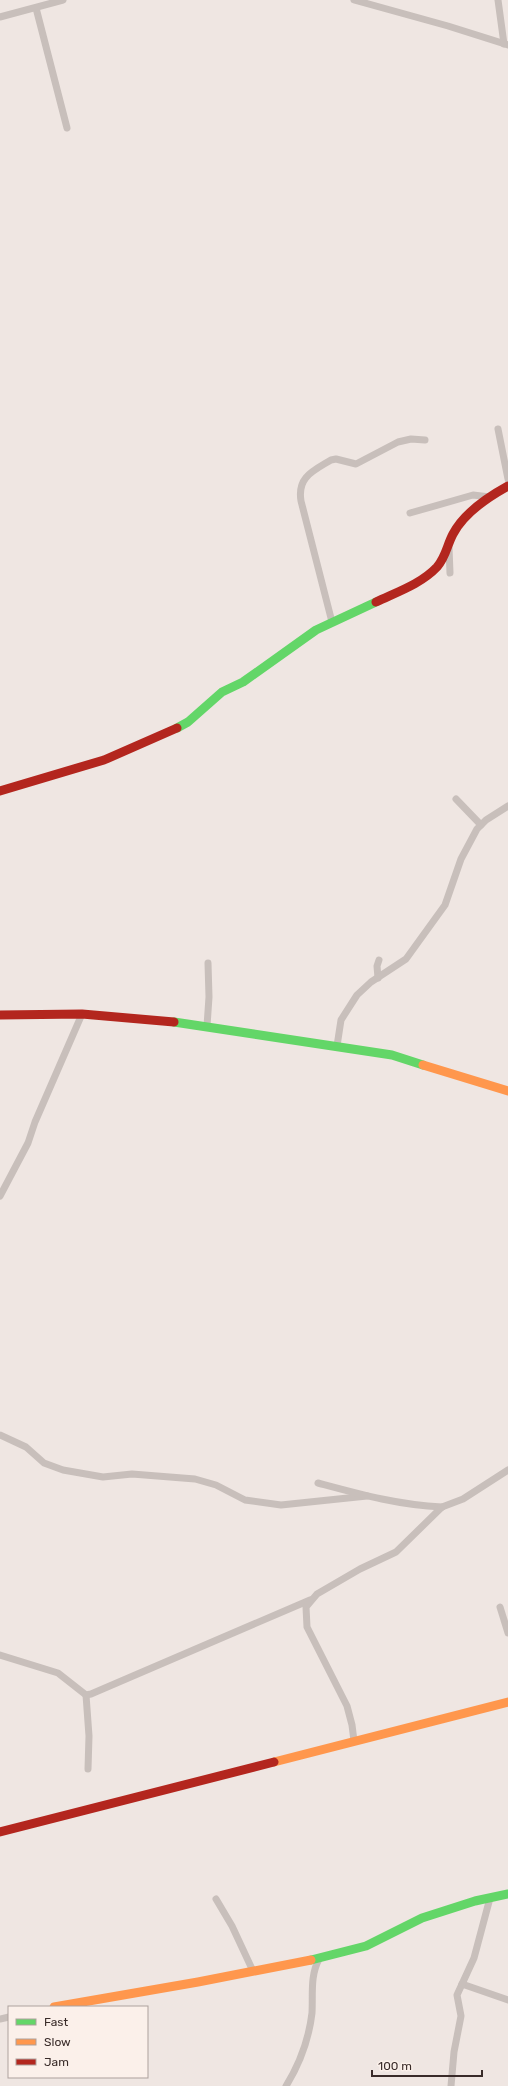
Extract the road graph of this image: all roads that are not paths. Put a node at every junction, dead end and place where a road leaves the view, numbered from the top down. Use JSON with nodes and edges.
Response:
{"nodes":[{"id":1,"x":63,"y":0,"type":"edge"},
{"id":2,"x":354,"y":0,"type":"edge"},
{"id":3,"x":498,"y":0,"type":"edge"},
{"id":4,"x":367,"y":2,"type":"edge"},
{"id":5,"x":36,"y":8,"type":"junction"},
{"id":6,"x":0,"y":17,"type":"edge"},
{"id":7,"x":506,"y":45,"type":"edge"},
{"id":8,"x":67,"y":128,"type":"dead end"},
{"id":9,"x":498,"y":429,"type":"dead end"},
{"id":10,"x":425,"y":440,"type":"dead end"},
{"id":11,"x":508,"y":479,"type":"edge"},
{"id":12,"x":508,"y":486,"type":"edge"},
{"id":13,"x":490,"y":497,"type":"junction"},
{"id":14,"x":410,"y":513,"type":"dead end"},
{"id":15,"x":448,"y":544,"type":"junction"},
{"id":16,"x":450,"y":574,"type":"dead end"},
{"id":17,"x":332,"y":622,"type":"junction"},
{"id":18,"x":0,"y":791,"type":"edge"},
{"id":19,"x":456,"y":799,"type":"dead end"},
{"id":20,"x":508,"y":806,"type":"edge"},
{"id":21,"x":481,"y":825,"type":"junction"},
{"id":22,"x":380,"y":960,"type":"dead end"},
{"id":23,"x":208,"y":963,"type":"dead end"},
{"id":24,"x":378,"y":978,"type":"junction"},
{"id":25,"x":82,"y":1014,"type":"junction"},
{"id":26,"x":0,"y":1015,"type":"edge"},
{"id":27,"x":207,"y":1026,"type":"junction"},
{"id":28,"x":337,"y":1046,"type":"junction"},
{"id":29,"x":508,"y":1091,"type":"edge"},
{"id":30,"x":0,"y":1196,"type":"edge"},
{"id":31,"x":0,"y":1435,"type":"edge"},
{"id":32,"x":508,"y":1470,"type":"edge"},
{"id":33,"x":318,"y":1483,"type":"dead end"},
{"id":34,"x":367,"y":1496,"type":"junction"},
{"id":35,"x":442,"y":1507,"type":"junction"},
{"id":36,"x":307,"y":1603,"type":"junction"},
{"id":37,"x":500,"y":1607,"type":"dead end"},
{"id":38,"x":508,"y":1633,"type":"edge"},
{"id":39,"x":0,"y":1656,"type":"edge"},
{"id":40,"x":86,"y":1695,"type":"junction"},
{"id":41,"x":508,"y":1702,"type":"edge"},
{"id":42,"x":354,"y":1742,"type":"junction"},
{"id":43,"x":88,"y":1770,"type":"dead end"},
{"id":44,"x":0,"y":1832,"type":"edge"},
{"id":45,"x":508,"y":1894,"type":"edge"},
{"id":46,"x":490,"y":1898,"type":"junction"},
{"id":47,"x":216,"y":1899,"type":"dead end"},
{"id":48,"x":320,"y":1959,"type":"junction"},
{"id":49,"x":253,"y":1971,"type":"junction"},
{"id":50,"x":462,"y":1984,"type":"junction"},
{"id":51,"x":508,"y":2000,"type":"edge"},
{"id":52,"x":60,"y":2006,"type":"edge"},
{"id":53,"x":286,"y":2086,"type":"edge"},
{"id":54,"x":451,"y":2086,"type":"edge"}],
"edges":[{"from":1,"to":5,"type":"street"},
{"from":2,"to":4,"type":"street"},
{"from":3,"to":7,"type":"street"},
{"from":4,"to":7,"type":"street"},
{"from":5,"to":6,"type":"street"},
{"from":5,"to":8,"type":"street"},
{"from":9,"to":11,"type":"street"},
{"from":10,"to":17,"type":"street"},
{"from":12,"to":13,"type":"street"},
{"from":13,"to":14,"type":"street"},
{"from":13,"to":15,"type":"street"},
{"from":15,"to":16,"type":"street"},
{"from":15,"to":17,"type":"street"},
{"from":17,"to":18,"type":"street"},
{"from":19,"to":21,"type":"street"},
{"from":20,"to":21,"type":"street"},
{"from":21,"to":24,"type":"street"},
{"from":22,"to":24,"type":"street"},
{"from":23,"to":27,"type":"street"},
{"from":24,"to":28,"type":"street"},
{"from":25,"to":26,"type":"street"},
{"from":25,"to":27,"type":"street"},
{"from":25,"to":30,"type":"street"},
{"from":27,"to":28,"type":"street"},
{"from":28,"to":29,"type":"street"},
{"from":31,"to":34,"type":"street"},
{"from":32,"to":35,"type":"street"},
{"from":33,"to":34,"type":"street"},
{"from":34,"to":35,"type":"street"},
{"from":35,"to":36,"type":"street"},
{"from":36,"to":40,"type":"street"},
{"from":36,"to":42,"type":"street"},
{"from":37,"to":38,"type":"street"},
{"from":39,"to":40,"type":"street"},
{"from":40,"to":43,"type":"street"},
{"from":41,"to":42,"type":"street"},
{"from":42,"to":44,"type":"street"},
{"from":45,"to":46,"type":"street"},
{"from":46,"to":48,"type":"street"},
{"from":46,"to":50,"type":"street"},
{"from":47,"to":49,"type":"street"},
{"from":48,"to":49,"type":"street"},
{"from":48,"to":53,"type":"street"},
{"from":49,"to":52,"type":"street"},
{"from":50,"to":51,"type":"street"},
{"from":50,"to":54,"type":"street"}]}
